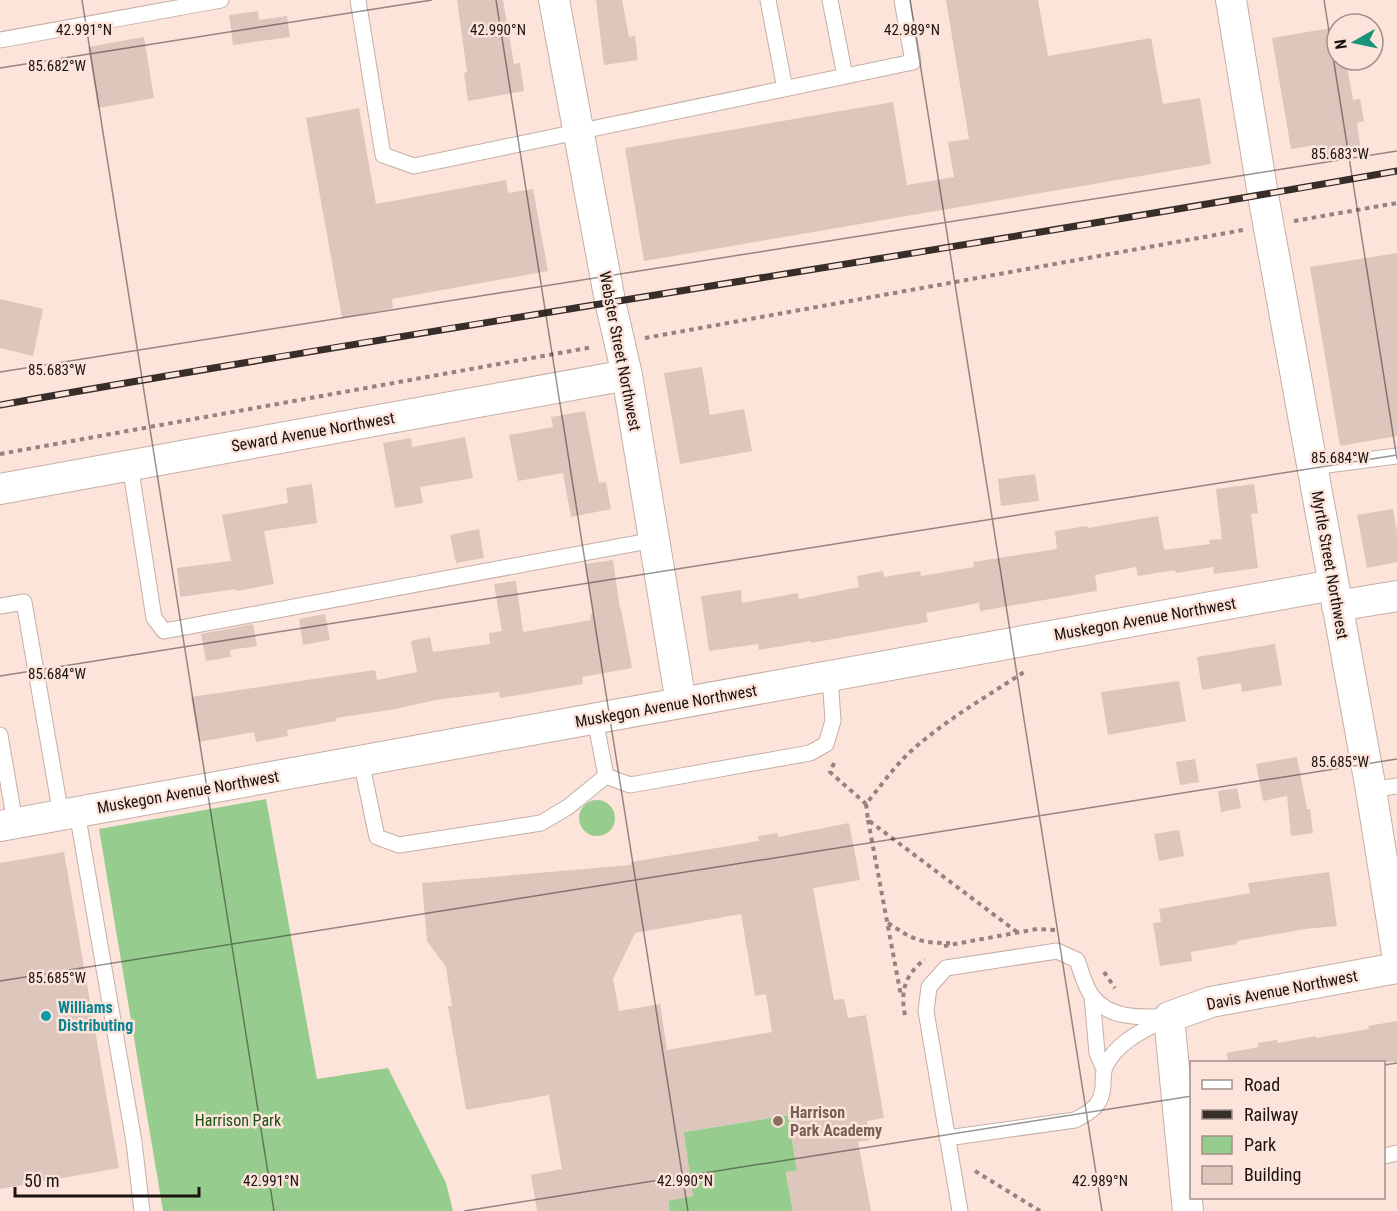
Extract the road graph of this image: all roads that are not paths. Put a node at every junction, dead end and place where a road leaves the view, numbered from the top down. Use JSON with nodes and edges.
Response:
{"nodes":[{"id":1,"x":221,"y":0,"type":"edge"},
{"id":2,"x":358,"y":0,"type":"edge"},
{"id":3,"x":554,"y":0,"type":"edge"},
{"id":4,"x":768,"y":0,"type":"edge"},
{"id":5,"x":830,"y":0,"type":"edge"},
{"id":6,"x":902,"y":0,"type":"edge"},
{"id":7,"x":1231,"y":0,"type":"edge"},
{"id":8,"x":0,"y":40,"type":"edge"},
{"id":9,"x":845,"y":76,"type":"junction"},
{"id":10,"x":785,"y":89,"type":"junction"},
{"id":11,"x":578,"y":132,"type":"junction"},
{"id":12,"x":627,"y":375,"type":"junction"},
{"id":13,"x":1397,"y":456,"type":"edge"},
{"id":14,"x":130,"y":465,"type":"junction"},
{"id":15,"x":1312,"y":467,"type":"junction"},
{"id":16,"x":0,"y":489,"type":"edge"},
{"id":17,"x":654,"y":540,"type":"junction"},
{"id":18,"x":1335,"y":596,"type":"junction"},
{"id":19,"x":1397,"y":596,"type":"edge"},
{"id":20,"x":0,"y":606,"type":"edge"},
{"id":21,"x":830,"y":676,"type":"junction"},
{"id":22,"x":681,"y":703,"type":"junction"},
{"id":23,"x":595,"y":719,"type":"junction"},
{"id":24,"x":0,"y":735,"type":"edge"},
{"id":25,"x":361,"y":761,"type":"junction"},
{"id":26,"x":606,"y":776,"type":"junction"},
{"id":27,"x":1384,"y":788,"type":"edge"},
{"id":28,"x":69,"y":813,"type":"junction"},
{"id":29,"x":8,"y":825,"type":"edge"},
{"id":30,"x":1397,"y":953,"type":"edge"},
{"id":31,"x":1397,"y":968,"type":"edge"},
{"id":32,"x":1092,"y":996,"type":"junction"},
{"id":33,"x":1168,"y":1017,"type":"junction"},
{"id":34,"x":1104,"y":1069,"type":"junction"},
{"id":35,"x":947,"y":1138,"type":"junction"},
{"id":36,"x":1188,"y":1196,"type":"edge"},
{"id":37,"x":142,"y":1211,"type":"edge"},
{"id":38,"x":960,"y":1211,"type":"edge"}],
"edges":[{"from":1,"to":8,"type":"lane"},
{"from":2,"to":11,"type":"lane"},
{"from":3,"to":11,"type":"street","name":"Webster Street Northwest"},
{"from":4,"to":10,"type":"lane"},
{"from":5,"to":9,"type":"lane"},
{"from":6,"to":9,"type":"lane"},
{"from":7,"to":15,"type":"street","name":"Myrtle Street Northwest"},
{"from":9,"to":10,"type":"lane"},
{"from":10,"to":11,"type":"lane"},
{"from":11,"to":12,"type":"street","name":"Webster Street Northwest"},
{"from":12,"to":14,"type":"street","name":"Seward Avenue Northwest"},
{"from":12,"to":17,"type":"street","name":"Webster Street Northwest"},
{"from":13,"to":15,"type":"lane"},
{"from":14,"to":16,"type":"street","name":"Seward Avenue Northwest"},
{"from":14,"to":17,"type":"lane"},
{"from":15,"to":18,"type":"street","name":"Myrtle Street Northwest"},
{"from":17,"to":22,"type":"street","name":"Webster Street Northwest"},
{"from":18,"to":19,"type":"street","name":"Muskegon Avenue Northwest"},
{"from":18,"to":21,"type":"street","name":"Muskegon Avenue Northwest"},
{"from":18,"to":27,"type":"street","name":"Myrtle Street Northwest"},
{"from":20,"to":28,"type":"lane"},
{"from":21,"to":22,"type":"street","name":"Muskegon Avenue Northwest"},
{"from":21,"to":26,"type":"lane"},
{"from":22,"to":23,"type":"street","name":"Muskegon Avenue Northwest"},
{"from":23,"to":25,"type":"street","name":"Muskegon Avenue Northwest"},
{"from":23,"to":26,"type":"lane"},
{"from":24,"to":29,"type":"lane"},
{"from":25,"to":26,"type":"lane"},
{"from":25,"to":28,"type":"street","name":"Muskegon Avenue Northwest"},
{"from":27,"to":30,"type":"street","name":"Myrtle Street Northwest"},
{"from":28,"to":29,"type":"street","name":"Muskegon Avenue Northwest"},
{"from":28,"to":37,"type":"lane"},
{"from":31,"to":33,"type":"street","name":"Davis Avenue Northwest"},
{"from":32,"to":33,"type":"lane"},
{"from":32,"to":34,"type":"lane"},
{"from":32,"to":35,"type":"lane"},
{"from":33,"to":34,"type":"lane"},
{"from":33,"to":36,"type":"street"},
{"from":34,"to":35,"type":"lane"},
{"from":35,"to":38,"type":"lane"}]}
